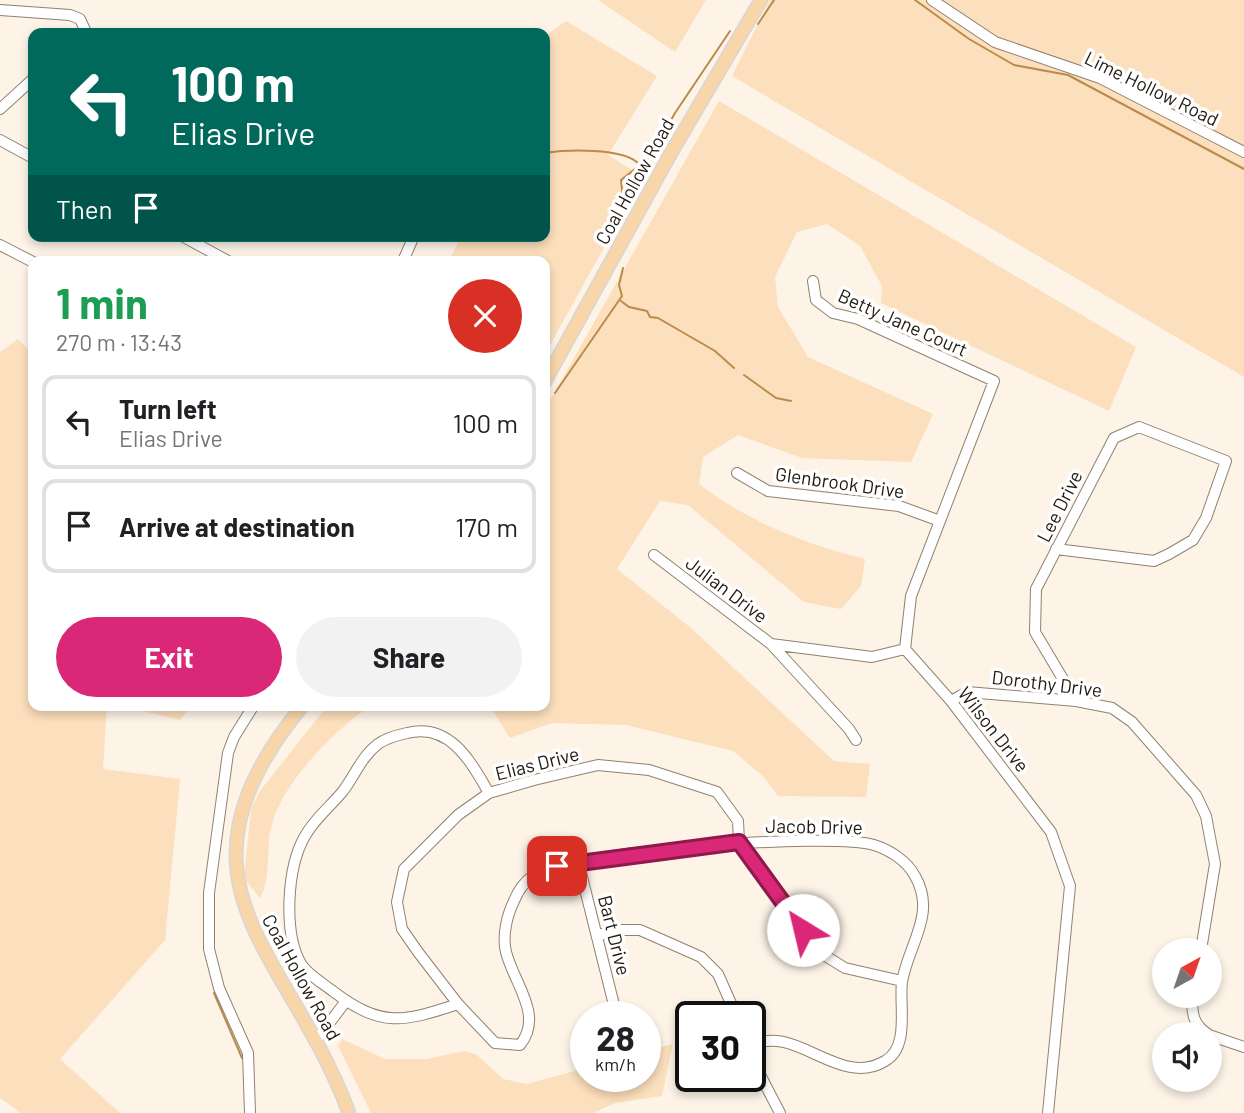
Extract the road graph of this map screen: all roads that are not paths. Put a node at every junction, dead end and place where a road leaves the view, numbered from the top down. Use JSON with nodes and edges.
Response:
{"nodes":[{"id":1,"x":761,"y":0,"type":"edge"},
{"id":2,"x":932,"y":0,"type":"edge"},
{"id":3,"x":0,"y":10,"type":"edge"},
{"id":4,"x":84,"y":28,"type":"edge"},
{"id":5,"x":28,"y":84,"type":"edge"},
{"id":6,"x":0,"y":109,"type":"edge"},
{"id":7,"x":0,"y":140,"type":"edge"},
{"id":8,"x":1244,"y":152,"type":"edge"},
{"id":9,"x":28,"y":155,"type":"edge"},
{"id":10,"x":193,"y":242,"type":"edge"},
{"id":11,"x":0,"y":245,"type":"edge"},
{"id":12,"x":219,"y":256,"type":"edge"},
{"id":13,"x":28,"y":259,"type":"edge"},
{"id":14,"x":813,"y":281,"type":"dead end"},
{"id":15,"x":550,"y":372,"type":"edge"},
{"id":16,"x":737,"y":473,"type":"dead end"},
{"id":17,"x":940,"y":521,"type":"junction"},
{"id":18,"x":1056,"y":549,"type":"junction"},
{"id":19,"x":654,"y":555,"type":"dead end"},
{"id":20,"x":771,"y":644,"type":"junction"},
{"id":21,"x":905,"y":649,"type":"junction"},
{"id":22,"x":951,"y":701,"type":"junction"},
{"id":23,"x":1076,"y":701,"type":"junction"},
{"id":24,"x":250,"y":711,"type":"edge"},
{"id":25,"x":298,"y":711,"type":"edge"},
{"id":26,"x":856,"y":740,"type":"dead end"},
{"id":27,"x":489,"y":793,"type":"junction"},
{"id":28,"x":739,"y":842,"type":"junction"},
{"id":29,"x":578,"y":861,"type":"junction"},
{"id":30,"x":598,"y":936,"type":"junction"},
{"id":31,"x":1203,"y":938,"type":"edge"},
{"id":32,"x":902,"y":981,"type":"junction"},
{"id":33,"x":346,"y":1001,"type":"junction"},
{"id":34,"x":613,"y":1001,"type":"edge"},
{"id":35,"x":730,"y":1001,"type":"edge"},
{"id":36,"x":458,"y":1004,"type":"junction"},
{"id":37,"x":766,"y":1039,"type":"edge"},
{"id":38,"x":1222,"y":1039,"type":"edge"},
{"id":39,"x":315,"y":1042,"type":"junction"},
{"id":40,"x":1244,"y":1047,"type":"edge"},
{"id":41,"x":766,"y":1087,"type":"edge"},
{"id":42,"x":250,"y":1113,"type":"edge"},
{"id":43,"x":349,"y":1113,"type":"edge"},
{"id":44,"x":780,"y":1113,"type":"edge"},
{"id":45,"x":1048,"y":1113,"type":"edge"}],
"edges":[{"from":1,"to":15,"type":"main road","name":"Coal Hollow Road"},
{"from":2,"to":8,"type":"street","name":"Lime Hollow Road"},
{"from":3,"to":4,"type":"street"},
{"from":5,"to":6,"type":"street"},
{"from":7,"to":9,"type":"street"},
{"from":10,"to":12,"type":"street"},
{"from":11,"to":13,"type":"street"},
{"from":14,"to":17,"type":"street","name":"Betty Jane Court"},
{"from":16,"to":17,"type":"street","name":"Glenbrook Drive"},
{"from":17,"to":21,"type":"street"},
{"from":18,"to":18,"type":"street","name":"Lee Drive"},
{"from":18,"to":23,"type":"street","name":"Lee Drive"},
{"from":19,"to":20,"type":"street","name":"Julian Drive"},
{"from":20,"to":21,"type":"street","name":"Julian Drive"},
{"from":20,"to":26,"type":"street"},
{"from":21,"to":22,"type":"street","name":"Wilson Drive"},
{"from":22,"to":23,"type":"street","name":"Dorothy Drive"},
{"from":22,"to":45,"type":"street","name":"Wilson Drive"},
{"from":23,"to":31,"type":"street","name":"Dorothy Drive"},
{"from":24,"to":42,"type":"street"},
{"from":25,"to":39,"type":"main road","name":"Coal Hollow Road"},
{"from":27,"to":28,"type":"street","name":"Elias Drive"},
{"from":27,"to":33,"type":"street"},
{"from":27,"to":36,"type":"street","name":"Elias Drive"},
{"from":28,"to":29,"type":"street","name":"Elias Drive"},
{"from":28,"to":32,"type":"street"},
{"from":28,"to":32,"type":"street","name":"Jacob Drive"},
{"from":29,"to":30,"type":"street","name":"Bart Drive"},
{"from":29,"to":36,"type":"street","name":"Elias Drive"},
{"from":30,"to":34,"type":"street","name":"Bart Drive"},
{"from":30,"to":35,"type":"street"},
{"from":32,"to":37,"type":"street","name":"Jacob Drive"},
{"from":33,"to":36,"type":"street"},
{"from":33,"to":39,"type":"street"},
{"from":38,"to":40,"type":"street"},
{"from":39,"to":43,"type":"main road","name":"Coal Hollow Road"},
{"from":41,"to":44,"type":"street"}]}
